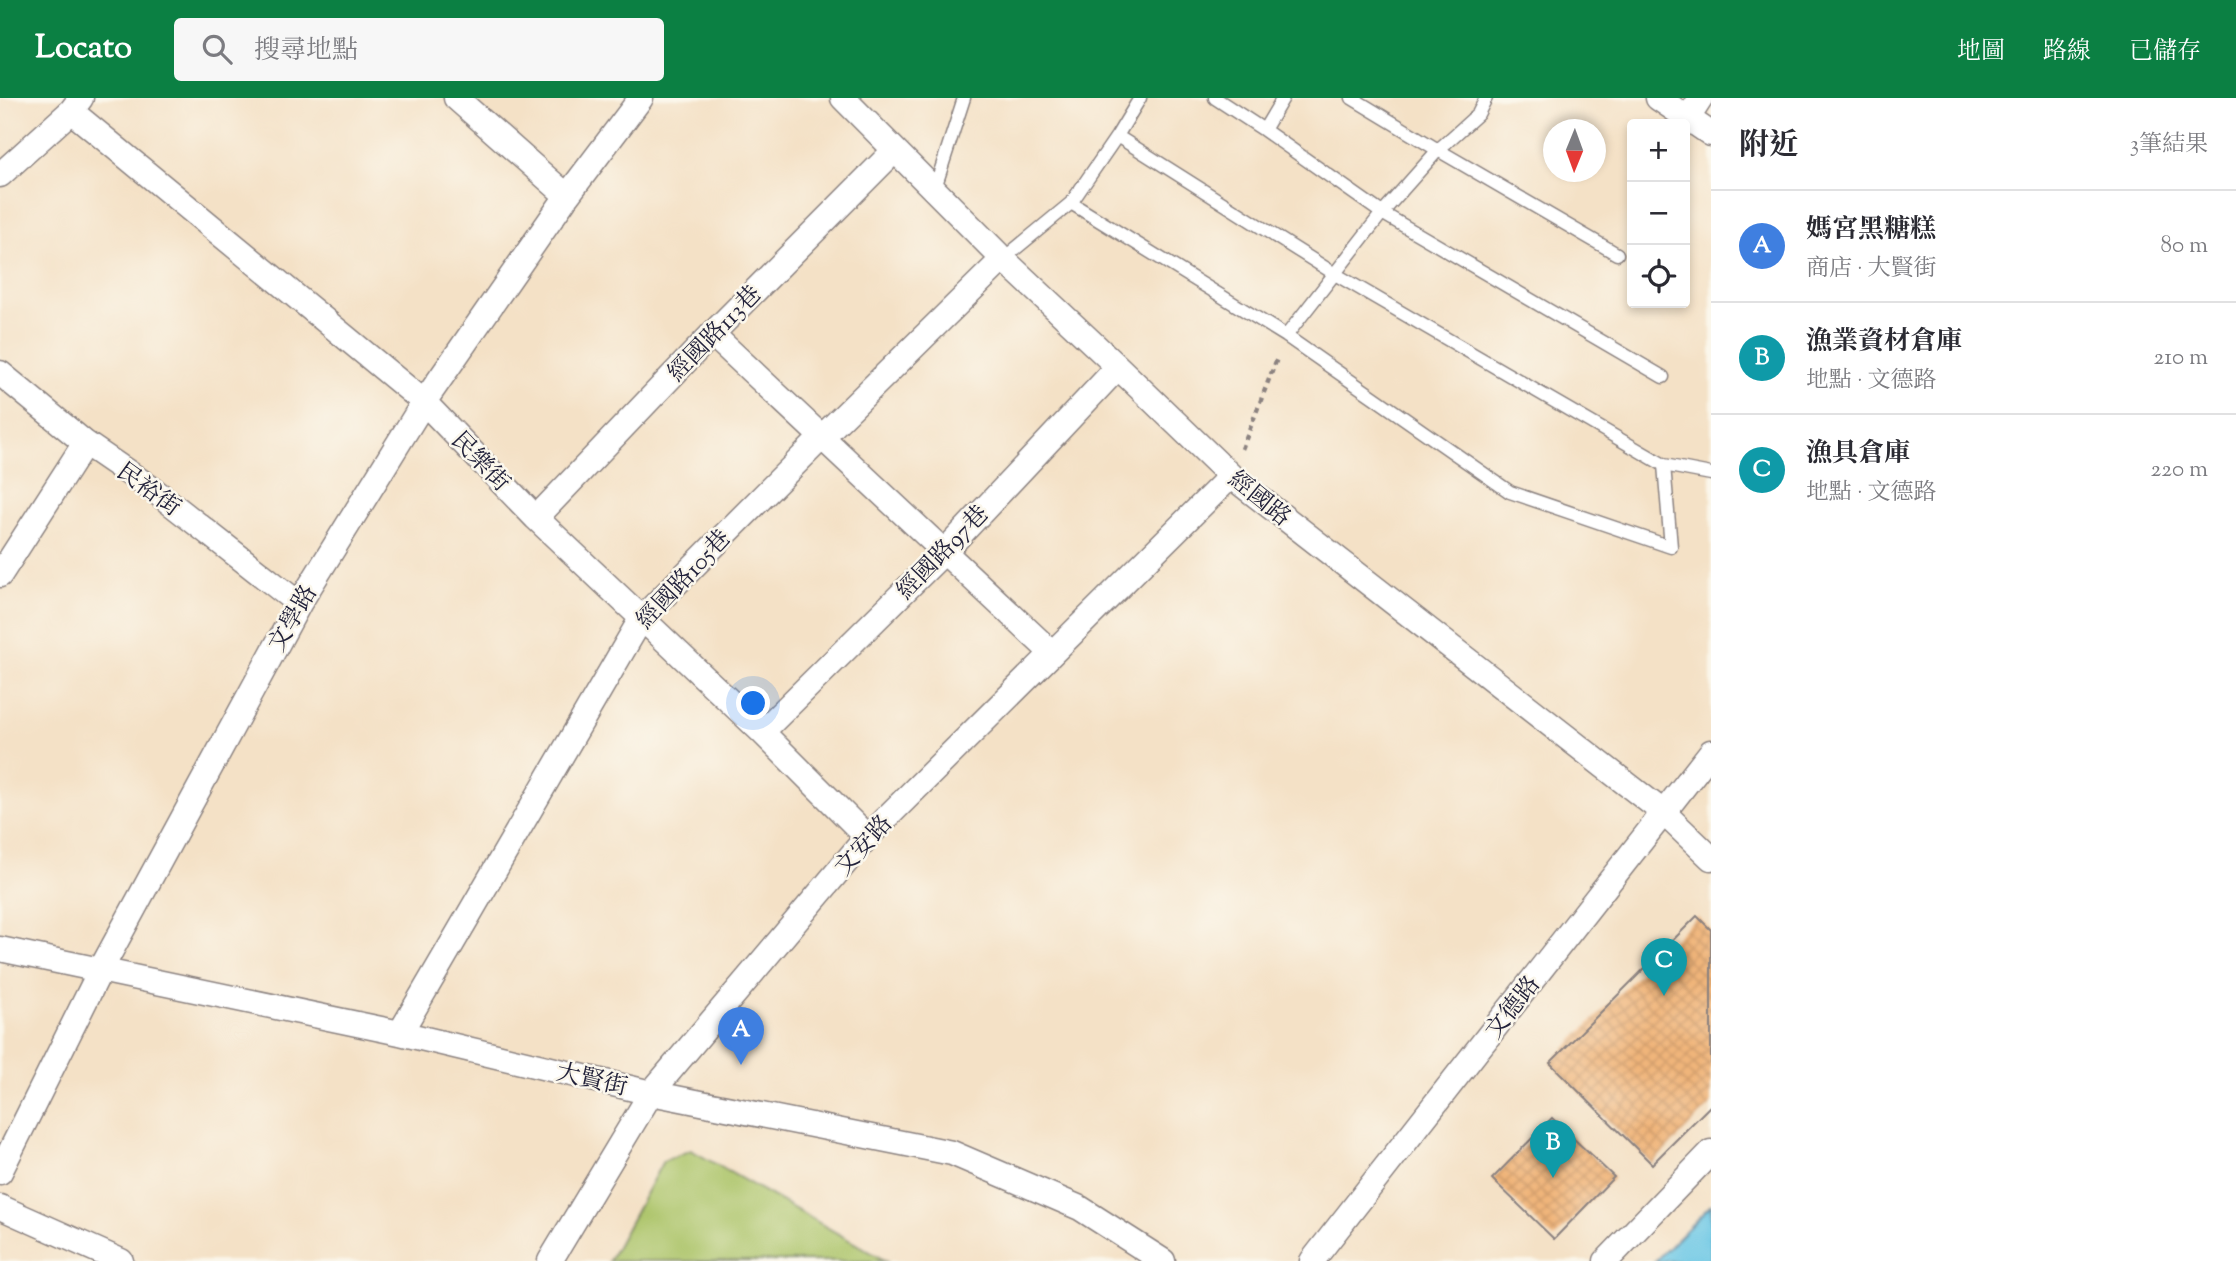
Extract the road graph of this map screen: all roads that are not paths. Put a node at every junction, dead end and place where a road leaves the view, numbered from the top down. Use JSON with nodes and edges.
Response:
{"nodes":[{"id":1,"x":456,"y":98,"type":"edge"},
{"id":2,"x":641,"y":98,"type":"edge"},
{"id":3,"x":843,"y":98,"type":"edge"},
{"id":4,"x":964,"y":98,"type":"edge"},
{"id":5,"x":1140,"y":98,"type":"edge"},
{"id":6,"x":1214,"y":98,"type":"edge"},
{"id":7,"x":1283,"y":98,"type":"edge"},
{"id":8,"x":1352,"y":98,"type":"edge"},
{"id":9,"x":1486,"y":98,"type":"edge"},
{"id":10,"x":1658,"y":98,"type":"edge"},
{"id":11,"x":76,"y":105,"type":"edge"},
{"id":12,"x":1695,"y":108,"type":"edge"},
{"id":13,"x":1264,"y":130,"type":"junction"},
{"id":14,"x":1711,"y":134,"type":"edge"},
{"id":15,"x":1117,"y":136,"type":"junction"},
{"id":16,"x":1438,"y":150,"type":"junction"},
{"id":17,"x":894,"y":151,"type":"junction"},
{"id":18,"x":0,"y":175,"type":"edge"},
{"id":19,"x":934,"y":191,"type":"junction"},
{"id":20,"x":567,"y":196,"type":"junction"},
{"id":21,"x":1071,"y":203,"type":"junction"},
{"id":22,"x":1381,"y":213,"type":"junction"},
{"id":23,"x":1617,"y":254,"type":"dead end"},
{"id":24,"x":1003,"y":260,"type":"junction"},
{"id":25,"x":1335,"y":274,"type":"junction"},
{"id":26,"x":712,"y":334,"type":"junction"},
{"id":27,"x":1286,"y":335,"type":"junction"},
{"id":28,"x":1118,"y":367,"type":"junction"},
{"id":29,"x":0,"y":373,"type":"edge"},
{"id":30,"x":1662,"y":377,"type":"dead end"},
{"id":31,"x":424,"y":402,"type":"junction"},
{"id":32,"x":821,"y":438,"type":"junction"},
{"id":33,"x":85,"y":443,"type":"junction"},
{"id":34,"x":1664,"y":465,"type":"junction"},
{"id":35,"x":1711,"y":474,"type":"edge"},
{"id":36,"x":1231,"y":476,"type":"junction"},
{"id":37,"x":536,"y":518,"type":"junction"},
{"id":38,"x":945,"y":551,"type":"junction"},
{"id":39,"x":0,"y":575,"type":"edge"},
{"id":40,"x":299,"y":604,"type":"junction"},
{"id":41,"x":640,"y":619,"type":"junction"},
{"id":42,"x":1052,"y":653,"type":"junction"},
{"id":43,"x":762,"y":733,"type":"junction"},
{"id":44,"x":1711,"y":752,"type":"edge"},
{"id":45,"x":1664,"y":813,"type":"junction"},
{"id":46,"x":867,"y":837,"type":"junction"},
{"id":47,"x":1711,"y":858,"type":"edge"},
{"id":48,"x":0,"y":949,"type":"edge"},
{"id":49,"x":100,"y":971,"type":"junction"},
{"id":50,"x":400,"y":1033,"type":"junction"},
{"id":51,"x":651,"y":1093,"type":"junction"},
{"id":52,"x":1711,"y":1152,"type":"edge"},
{"id":53,"x":0,"y":1172,"type":"edge"},
{"id":54,"x":0,"y":1207,"type":"edge"},
{"id":55,"x":121,"y":1261,"type":"edge"},
{"id":56,"x":550,"y":1261,"type":"edge"},
{"id":57,"x":1163,"y":1261,"type":"edge"},
{"id":58,"x":1312,"y":1261,"type":"edge"},
{"id":59,"x":1606,"y":1261,"type":"edge"}],
"edges":[{"from":1,"to":20,"type":"street"},
{"from":2,"to":20,"type":"street","name":"文學路"},
{"from":3,"to":17,"type":"street","name":"經國路"},
{"from":4,"to":19,"type":"lane"},
{"from":5,"to":15,"type":"lane"},
{"from":6,"to":13,"type":"lane"},
{"from":7,"to":13,"type":"lane"},
{"from":8,"to":16,"type":"lane"},
{"from":9,"to":16,"type":"lane"},
{"from":10,"to":12,"type":"street"},
{"from":11,"to":18,"type":"street"},
{"from":11,"to":31,"type":"street","name":"民樂街"},
{"from":12,"to":14,"type":"street"},
{"from":13,"to":22,"type":"lane"},
{"from":15,"to":21,"type":"lane"},
{"from":15,"to":25,"type":"lane"},
{"from":16,"to":22,"type":"lane"},
{"from":16,"to":23,"type":"lane"},
{"from":17,"to":19,"type":"street","name":"經國路"},
{"from":17,"to":26,"type":"street","name":"經國路113巷"},
{"from":19,"to":24,"type":"street","name":"經國路"},
{"from":20,"to":31,"type":"street","name":"文學路"},
{"from":21,"to":24,"type":"lane"},
{"from":21,"to":27,"type":"lane"},
{"from":22,"to":25,"type":"lane"},
{"from":22,"to":30,"type":"lane"},
{"from":24,"to":28,"type":"street","name":"經國路"},
{"from":24,"to":32,"type":"street","name":"經國路105巷"},
{"from":25,"to":27,"type":"lane"},
{"from":25,"to":34,"type":"lane"},
{"from":26,"to":32,"type":"street"},
{"from":26,"to":37,"type":"street","name":"經國路113巷"},
{"from":27,"to":34,"type":"lane"},
{"from":28,"to":36,"type":"street","name":"經國路"},
{"from":28,"to":38,"type":"street","name":"經國路97巷"},
{"from":29,"to":33,"type":"street","name":"民裕街"},
{"from":31,"to":37,"type":"street","name":"民樂街"},
{"from":31,"to":40,"type":"street","name":"文學路"},
{"from":32,"to":38,"type":"street"},
{"from":32,"to":41,"type":"street","name":"經國路105巷"},
{"from":33,"to":39,"type":"street"},
{"from":33,"to":40,"type":"street","name":"民裕街"},
{"from":34,"to":35,"type":"lane"},
{"from":36,"to":42,"type":"street","name":"文安路"},
{"from":36,"to":45,"type":"street","name":"經國路"},
{"from":37,"to":41,"type":"street","name":"民樂街"},
{"from":38,"to":42,"type":"street"},
{"from":38,"to":43,"type":"street","name":"經國路97巷"},
{"from":40,"to":49,"type":"street","name":"文學路"},
{"from":41,"to":43,"type":"street","name":"民樂街"},
{"from":41,"to":50,"type":"street","name":"經國路105巷"},
{"from":42,"to":46,"type":"street","name":"文安路"},
{"from":43,"to":46,"type":"street","name":"民樂街"},
{"from":44,"to":45,"type":"street","name":"文德路"},
{"from":45,"to":47,"type":"street","name":"經國路"},
{"from":45,"to":58,"type":"street","name":"文德路"},
{"from":46,"to":51,"type":"street","name":"文安路"},
{"from":48,"to":49,"type":"street","name":"大賢街"},
{"from":49,"to":50,"type":"street","name":"大賢街"},
{"from":49,"to":53,"type":"street","name":"文學路"},
{"from":50,"to":51,"type":"street","name":"大賢街"},
{"from":51,"to":56,"type":"street","name":"文安路"},
{"from":51,"to":57,"type":"street","name":"大賢街"},
{"from":52,"to":59,"type":"street"},
{"from":54,"to":55,"type":"street"}]}
